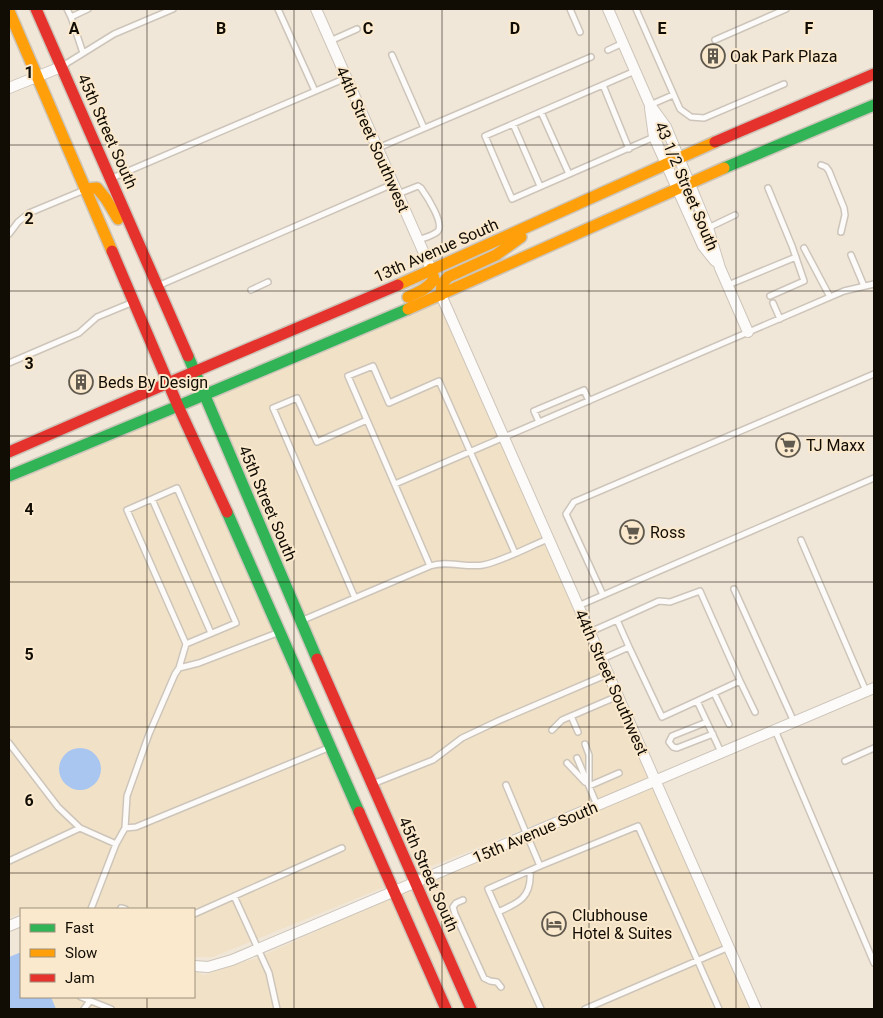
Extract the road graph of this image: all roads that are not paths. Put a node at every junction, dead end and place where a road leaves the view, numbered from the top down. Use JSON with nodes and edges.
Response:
{"nodes":[{"id":1,"x":36,"y":9,"type":"edge"},
{"id":2,"x":67,"y":9,"type":"edge"},
{"id":3,"x":88,"y":9,"type":"edge"},
{"id":4,"x":172,"y":9,"type":"edge"},
{"id":5,"x":278,"y":9,"type":"edge"},
{"id":6,"x":316,"y":9,"type":"edge"},
{"id":7,"x":570,"y":9,"type":"edge"},
{"id":8,"x":608,"y":9,"type":"edge"},
{"id":9,"x":636,"y":9,"type":"edge"},
{"id":10,"x":786,"y":9,"type":"edge"},
{"id":11,"x":9,"y":11,"type":"edge"},
{"id":12,"x":71,"y":17,"type":"junction"},
{"id":13,"x":357,"y":29,"type":"dead end"},
{"id":14,"x":580,"y":32,"type":"dead end"},
{"id":15,"x":714,"y":40,"type":"dead end"},
{"id":16,"x":330,"y":41,"type":"junction"},
{"id":17,"x":623,"y":43,"type":"junction"},
{"id":18,"x":608,"y":50,"type":"dead end"},
{"id":19,"x":84,"y":53,"type":"junction"},
{"id":20,"x":392,"y":55,"type":"dead end"},
{"id":21,"x":591,"y":57,"type":"dead end"},
{"id":22,"x":61,"y":67,"type":"junction"},
{"id":23,"x":635,"y":71,"type":"junction"},
{"id":24,"x":874,"y":74,"type":"edge"},
{"id":25,"x":37,"y":76,"type":"junction"},
{"id":26,"x":346,"y":78,"type":"junction"},
{"id":27,"x":784,"y":84,"type":"dead end"},
{"id":28,"x":603,"y":85,"type":"junction"},
{"id":29,"x":9,"y":88,"type":"edge"},
{"id":30,"x":315,"y":91,"type":"junction"},
{"id":31,"x":673,"y":95,"type":"junction"},
{"id":32,"x":650,"y":105,"type":"junction"},
{"id":33,"x":874,"y":106,"type":"edge"},
{"id":34,"x":541,"y":112,"type":"junction"},
{"id":35,"x":57,"y":124,"type":"junction"},
{"id":36,"x":513,"y":124,"type":"junction"},
{"id":37,"x":424,"y":128,"type":"junction"},
{"id":38,"x":654,"y":136,"type":"junction"},
{"id":39,"x":377,"y":148,"type":"junction"},
{"id":40,"x":629,"y":148,"type":"junction"},
{"id":41,"x":678,"y":158,"type":"junction"},
{"id":42,"x":666,"y":163,"type":"junction"},
{"id":43,"x":821,"y":165,"type":"dead end"},
{"id":44,"x":569,"y":174,"type":"junction"},
{"id":45,"x":111,"y":178,"type":"junction"},
{"id":46,"x":689,"y":183,"type":"junction"},
{"id":47,"x":393,"y":184,"type":"junction"},
{"id":48,"x":540,"y":186,"type":"junction"},
{"id":49,"x":768,"y":188,"type":"dead end"},
{"id":50,"x":85,"y":189,"type":"junction"},
{"id":51,"x":677,"y":189,"type":"junction"},
{"id":52,"x":398,"y":194,"type":"junction"},
{"id":53,"x":736,"y":215,"type":"dead end"},
{"id":54,"x":547,"y":218,"type":"junction"},
{"id":55,"x":708,"y":228,"type":"junction"},
{"id":56,"x":840,"y":232,"type":"dead end"},
{"id":57,"x":9,"y":234,"type":"edge"},
{"id":58,"x":418,"y":240,"type":"junction"},
{"id":59,"x":804,"y":248,"type":"dead end"},
{"id":60,"x":851,"y":255,"type":"dead end"},
{"id":61,"x":796,"y":257,"type":"junction"},
{"id":62,"x":720,"y":268,"type":"junction"},
{"id":63,"x":431,"y":269,"type":"junction"},
{"id":64,"x":268,"y":282,"type":"dead end"},
{"id":65,"x":874,"y":284,"type":"edge"},
{"id":66,"x":157,"y":286,"type":"junction"},
{"id":67,"x":728,"y":286,"type":"junction"},
{"id":68,"x":864,"y":286,"type":"junction"},
{"id":69,"x":251,"y":290,"type":"dead end"},
{"id":70,"x":441,"y":295,"type":"junction"},
{"id":71,"x":770,"y":296,"type":"dead end"},
{"id":72,"x":830,"y":297,"type":"junction"},
{"id":73,"x":133,"y":302,"type":"junction"},
{"id":74,"x":774,"y":303,"type":"dead end"},
{"id":75,"x":780,"y":319,"type":"junction"},
{"id":76,"x":748,"y":332,"type":"junction"},
{"id":77,"x":325,"y":343,"type":"junction"},
{"id":78,"x":9,"y":363,"type":"edge"},
{"id":79,"x":195,"y":371,"type":"junction"},
{"id":80,"x":874,"y":374,"type":"edge"},
{"id":81,"x":168,"y":382,"type":"junction"},
{"id":82,"x":204,"y":394,"type":"junction"},
{"id":83,"x":589,"y":401,"type":"junction"},
{"id":84,"x":178,"y":406,"type":"junction"},
{"id":85,"x":367,"y":420,"type":"junction"},
{"id":86,"x":539,"y":422,"type":"junction"},
{"id":87,"x":504,"y":437,"type":"junction"},
{"id":88,"x":9,"y":452,"type":"edge"},
{"id":89,"x":469,"y":452,"type":"junction"},
{"id":90,"x":9,"y":476,"type":"edge"},
{"id":91,"x":874,"y":478,"type":"edge"},
{"id":92,"x":395,"y":484,"type":"junction"},
{"id":93,"x":152,"y":499,"type":"junction"},
{"id":94,"x":225,"y":511,"type":"junction"},
{"id":95,"x":549,"y":539,"type":"junction"},
{"id":96,"x":801,"y":540,"type":"dead end"},
{"id":97,"x":515,"y":553,"type":"junction"},
{"id":98,"x":430,"y":566,"type":"junction"},
{"id":99,"x":734,"y":589,"type":"dead end"},
{"id":100,"x":603,"y":596,"type":"junction"},
{"id":101,"x":354,"y":598,"type":"junction"},
{"id":102,"x":578,"y":606,"type":"junction"},
{"id":103,"x":616,"y":620,"type":"junction"},
{"id":104,"x":301,"y":621,"type":"junction"},
{"id":105,"x":280,"y":632,"type":"junction"},
{"id":106,"x":590,"y":632,"type":"junction"},
{"id":107,"x":211,"y":634,"type":"junction"},
{"id":108,"x":186,"y":644,"type":"junction"},
{"id":109,"x":629,"y":647,"type":"junction"},
{"id":110,"x":602,"y":659,"type":"junction"},
{"id":111,"x":179,"y":668,"type":"junction"},
{"id":112,"x":608,"y":674,"type":"junction"},
{"id":113,"x":740,"y":680,"type":"junction"},
{"id":114,"x":870,"y":689,"type":"edge"},
{"id":115,"x":714,"y":693,"type":"junction"},
{"id":116,"x":618,"y":696,"type":"junction"},
{"id":117,"x":697,"y":701,"type":"junction"},
{"id":118,"x":755,"y":712,"type":"dead end"},
{"id":119,"x":571,"y":716,"type":"junction"},
{"id":120,"x":707,"y":722,"type":"junction"},
{"id":121,"x":794,"y":722,"type":"junction"},
{"id":122,"x":729,"y":724,"type":"dead end"},
{"id":123,"x":552,"y":730,"type":"dead end"},
{"id":124,"x":775,"y":730,"type":"junction"},
{"id":125,"x":349,"y":732,"type":"junction"},
{"id":126,"x":578,"y":732,"type":"dead end"},
{"id":127,"x":713,"y":734,"type":"junction"},
{"id":128,"x":9,"y":743,"type":"edge"},
{"id":129,"x":585,"y":744,"type":"dead end"},
{"id":130,"x":330,"y":747,"type":"junction"},
{"id":131,"x":874,"y":748,"type":"edge"},
{"id":132,"x":722,"y":753,"type":"junction"},
{"id":133,"x":577,"y":758,"type":"dead end"},
{"id":134,"x":845,"y":761,"type":"dead end"},
{"id":135,"x":567,"y":763,"type":"dead end"},
{"id":136,"x":619,"y":773,"type":"dead end"},
{"id":137,"x":656,"y":780,"type":"junction"},
{"id":138,"x":372,"y":784,"type":"junction"},
{"id":139,"x":506,"y":785,"type":"dead end"},
{"id":140,"x":589,"y":786,"type":"junction"},
{"id":141,"x":378,"y":800,"type":"junction"},
{"id":142,"x":597,"y":806,"type":"junction"},
{"id":143,"x":80,"y":828,"type":"junction"},
{"id":144,"x":125,"y":828,"type":"junction"},
{"id":145,"x":527,"y":835,"type":"junction"},
{"id":146,"x":116,"y":844,"type":"junction"},
{"id":147,"x":342,"y":848,"type":"dead end"},
{"id":148,"x":9,"y":861,"type":"edge"},
{"id":149,"x":540,"y":866,"type":"junction"},
{"id":150,"x":530,"y":871,"type":"junction"},
{"id":151,"x":415,"y":882,"type":"junction"},
{"id":152,"x":393,"y":891,"type":"junction"},
{"id":153,"x":234,"y":896,"type":"junction"},
{"id":154,"x":463,"y":900,"type":"dead end"},
{"id":155,"x":92,"y":908,"type":"edge"},
{"id":156,"x":498,"y":912,"type":"junction"},
{"id":157,"x":195,"y":914,"type":"edge"},
{"id":158,"x":728,"y":947,"type":"junction"},
{"id":159,"x":259,"y":949,"type":"junction"},
{"id":160,"x":698,"y":960,"type":"junction"},
{"id":161,"x":874,"y":962,"type":"edge"},
{"id":162,"x":195,"y":966,"type":"edge"},
{"id":163,"x":501,"y":987,"type":"dead end"},
{"id":164,"x":83,"y":998,"type":"edge"},
{"id":165,"x":90,"y":1001,"type":"junction"},
{"id":166,"x":84,"y":1009,"type":"edge"},
{"id":167,"x":111,"y":1009,"type":"edge"},
{"id":168,"x":277,"y":1009,"type":"edge"},
{"id":169,"x":446,"y":1009,"type":"edge"},
{"id":170,"x":471,"y":1009,"type":"edge"},
{"id":171,"x":541,"y":1009,"type":"edge"},
{"id":172,"x":585,"y":1009,"type":"edge"},
{"id":173,"x":719,"y":1009,"type":"edge"},
{"id":174,"x":756,"y":1009,"type":"edge"}],
"edges":[{"from":1,"to":22,"type":"main road","name":"45th Street South"},
{"from":2,"to":12,"type":"lane"},
{"from":3,"to":12,"type":"lane"},
{"from":4,"to":19,"type":"lane"},
{"from":5,"to":30,"type":"lane"},
{"from":6,"to":16,"type":"street","name":"44th Street Southwest"},
{"from":7,"to":14,"type":"lane"},
{"from":8,"to":17,"type":"street","name":"43 1/2 Street South"},
{"from":9,"to":31,"type":"lane"},
{"from":10,"to":15,"type":"lane"},
{"from":11,"to":25,"type":"main road"},
{"from":12,"to":19,"type":"lane"},
{"from":13,"to":16,"type":"lane"},
{"from":16,"to":26,"type":"street","name":"44th Street Southwest"},
{"from":17,"to":18,"type":"lane"},
{"from":17,"to":23,"type":"street","name":"43 1/2 Street South"},
{"from":19,"to":22,"type":"lane"},
{"from":20,"to":37,"type":"lane"},
{"from":21,"to":37,"type":"lane"},
{"from":22,"to":25,"type":"street"},
{"from":22,"to":45,"type":"main road","name":"45th Street South"},
{"from":23,"to":28,"type":"lane"},
{"from":23,"to":32,"type":"street","name":"43 1/2 Street South"},
{"from":24,"to":41,"type":"main road","name":"13th Avenue South"},
{"from":25,"to":29,"type":"street"},
{"from":25,"to":35,"type":"main road"},
{"from":26,"to":30,"type":"lane"},
{"from":26,"to":39,"type":"street","name":"44th Street Southwest"},
{"from":27,"to":31,"type":"lane"},
{"from":28,"to":34,"type":"lane"},
{"from":28,"to":40,"type":"lane"},
{"from":30,"to":45,"type":"lane"},
{"from":31,"to":32,"type":"lane"},
{"from":32,"to":38,"type":"street","name":"43 1/2 Street South"},
{"from":32,"to":41,"type":"street","name":"43 1/2 Street South"},
{"from":33,"to":46,"type":"main road"},
{"from":34,"to":36,"type":"lane"},
{"from":34,"to":44,"type":"lane"},
{"from":35,"to":45,"type":"main road"},
{"from":35,"to":50,"type":"main road"},
{"from":36,"to":48,"type":"lane"},
{"from":36,"to":48,"type":"lane"},
{"from":37,"to":39,"type":"lane"},
{"from":38,"to":40,"type":"lane"},
{"from":38,"to":42,"type":"street","name":"43 1/2 Street South"},
{"from":39,"to":47,"type":"street","name":"44th Street Southwest"},
{"from":40,"to":44,"type":"lane"},
{"from":41,"to":42,"type":"main road","name":"13th Avenue South"},
{"from":41,"to":46,"type":"street","name":"43 1/2 Street South"},
{"from":42,"to":51,"type":"street","name":"43 1/2 Street South"},
{"from":42,"to":54,"type":"main road","name":"13th Avenue South"},
{"from":43,"to":56,"type":"lane"},
{"from":44,"to":48,"type":"lane"},
{"from":45,"to":66,"type":"main road","name":"45th Street South"},
{"from":46,"to":51,"type":"main road"},
{"from":46,"to":55,"type":"street","name":"43 1/2 Street South"},
{"from":47,"to":52,"type":"street","name":"44th Street Southwest"},
{"from":47,"to":66,"type":"lane"},
{"from":49,"to":61,"type":"lane"},
{"from":50,"to":57,"type":"lane"},
{"from":50,"to":66,"type":"main road"},
{"from":50,"to":73,"type":"main road"},
{"from":51,"to":62,"type":"street","name":"43 1/2 Street South"},
{"from":51,"to":70,"type":"main road"},
{"from":52,"to":58,"type":"street","name":"44th Street Southwest"},
{"from":52,"to":58,"type":"lane"},
{"from":53,"to":55,"type":"lane"},
{"from":54,"to":63,"type":"main road","name":"13th Avenue South"},
{"from":54,"to":70,"type":"main road"},
{"from":55,"to":62,"type":"street","name":"43 1/2 Street South"},
{"from":58,"to":63,"type":"street","name":"44th Street Southwest"},
{"from":59,"to":72,"type":"lane"},
{"from":60,"to":68,"type":"lane"},
{"from":61,"to":67,"type":"lane"},
{"from":61,"to":71,"type":"lane"},
{"from":62,"to":67,"type":"street","name":"43 1/2 Street South"},
{"from":63,"to":77,"type":"main road"},
{"from":63,"to":79,"type":"main road","name":"13th Avenue South"},
{"from":64,"to":69,"type":"lane"},
{"from":65,"to":68,"type":"lane"},
{"from":66,"to":79,"type":"main road","name":"45th Street South"},
{"from":67,"to":76,"type":"street","name":"43 1/2 Street South"},
{"from":68,"to":72,"type":"lane"},
{"from":70,"to":77,"type":"main road"},
{"from":70,"to":87,"type":"street","name":"44th Street Southwest"},
{"from":72,"to":75,"type":"lane"},
{"from":73,"to":78,"type":"lane"},
{"from":73,"to":81,"type":"main road"},
{"from":74,"to":75,"type":"lane"},
{"from":75,"to":76,"type":"lane"},
{"from":76,"to":83,"type":"lane"},
{"from":77,"to":82,"type":"main road"},
{"from":79,"to":81,"type":"main road","name":"13th Avenue South"},
{"from":79,"to":82,"type":"main road","name":"45th Street South"},
{"from":80,"to":100,"type":"lane"},
{"from":81,"to":84,"type":"main road"},
{"from":81,"to":88,"type":"main road","name":"13th Avenue South"},
{"from":82,"to":84,"type":"main road"},
{"from":82,"to":104,"type":"main road","name":"45th Street South"},
{"from":83,"to":86,"type":"lane"},
{"from":83,"to":86,"type":"lane"},
{"from":84,"to":90,"type":"main road"},
{"from":84,"to":94,"type":"main road"},
{"from":85,"to":89,"type":"lane"},
{"from":85,"to":92,"type":"lane"},
{"from":85,"to":101,"type":"lane"},
{"from":86,"to":87,"type":"lane"},
{"from":87,"to":89,"type":"lane"},
{"from":87,"to":95,"type":"street","name":"44th Street Southwest"},
{"from":89,"to":92,"type":"lane"},
{"from":89,"to":97,"type":"lane"},
{"from":91,"to":100,"type":"lane"},
{"from":92,"to":98,"type":"lane"},
{"from":93,"to":107,"type":"lane"},
{"from":93,"to":107,"type":"lane"},
{"from":93,"to":108,"type":"lane"},
{"from":94,"to":104,"type":"main road"},
{"from":94,"to":105,"type":"main road"},
{"from":95,"to":97,"type":"lane"},
{"from":95,"to":102,"type":"street","name":"44th Street Southwest"},
{"from":96,"to":114,"type":"lane"},
{"from":97,"to":98,"type":"lane"},
{"from":98,"to":101,"type":"lane"},
{"from":99,"to":121,"type":"lane"},
{"from":100,"to":102,"type":"lane"},
{"from":101,"to":104,"type":"lane"},
{"from":102,"to":106,"type":"street","name":"44th Street Southwest"},
{"from":103,"to":106,"type":"lane"},
{"from":103,"to":109,"type":"lane"},
{"from":103,"to":113,"type":"lane"},
{"from":104,"to":125,"type":"main road","name":"45th Street South"},
{"from":105,"to":111,"type":"lane"},
{"from":105,"to":125,"type":"main road"},
{"from":105,"to":130,"type":"main road"},
{"from":106,"to":110,"type":"street","name":"44th Street Southwest"},
{"from":107,"to":108,"type":"lane"},
{"from":108,"to":111,"type":"lane"},
{"from":109,"to":110,"type":"lane"},
{"from":109,"to":117,"type":"lane"},
{"from":110,"to":112,"type":"street","name":"44th Street Southwest"},
{"from":111,"to":144,"type":"lane"},
{"from":112,"to":116,"type":"street","name":"44th Street Southwest"},
{"from":112,"to":138,"type":"lane"},
{"from":113,"to":115,"type":"lane"},
{"from":113,"to":118,"type":"lane"},
{"from":114,"to":121,"type":"street","name":"15th Avenue South"},
{"from":115,"to":117,"type":"lane"},
{"from":115,"to":122,"type":"lane"},
{"from":116,"to":119,"type":"lane"},
{"from":116,"to":137,"type":"street","name":"44th Street Southwest"},
{"from":117,"to":120,"type":"lane"},
{"from":119,"to":123,"type":"lane"},
{"from":119,"to":126,"type":"lane"},
{"from":120,"to":127,"type":"lane"},
{"from":120,"to":127,"type":"lane"},
{"from":121,"to":124,"type":"street","name":"15th Avenue South"},
{"from":124,"to":132,"type":"street","name":"15th Avenue South"},
{"from":124,"to":161,"type":"lane"},
{"from":125,"to":138,"type":"main road","name":"45th Street South"},
{"from":127,"to":132,"type":"lane"},
{"from":128,"to":143,"type":"lane"},
{"from":129,"to":140,"type":"lane"},
{"from":130,"to":141,"type":"main road"},
{"from":130,"to":144,"type":"lane"},
{"from":130,"to":152,"type":"main road"},
{"from":131,"to":134,"type":"lane"},
{"from":132,"to":137,"type":"street","name":"15th Avenue South"},
{"from":133,"to":140,"type":"lane"},
{"from":135,"to":140,"type":"lane"},
{"from":136,"to":140,"type":"lane"},
{"from":137,"to":142,"type":"street","name":"15th Avenue South"},
{"from":137,"to":158,"type":"street","name":"44th Street Southwest"},
{"from":138,"to":141,"type":"main road","name":"45th Street South"},
{"from":139,"to":145,"type":"lane"},
{"from":140,"to":142,"type":"lane"},
{"from":141,"to":151,"type":"main road","name":"45th Street South"},
{"from":142,"to":145,"type":"street","name":"15th Avenue South"},
{"from":143,"to":146,"type":"lane"},
{"from":143,"to":148,"type":"lane"},
{"from":144,"to":146,"type":"lane"},
{"from":145,"to":149,"type":"lane"},
{"from":145,"to":151,"type":"street","name":"15th Avenue South"},
{"from":146,"to":155,"type":"lane"},
{"from":147,"to":153,"type":"lane"},
{"from":149,"to":150,"type":"lane"},
{"from":149,"to":160,"type":"lane"},
{"from":150,"to":156,"type":"lane"},
{"from":150,"to":156,"type":"lane"},
{"from":151,"to":152,"type":"street","name":"15th Avenue South"},
{"from":151,"to":170,"type":"main road","name":"45th Street South"},
{"from":152,"to":159,"type":"street","name":"15th Avenue South"},
{"from":152,"to":169,"type":"main road"},
{"from":153,"to":157,"type":"lane"},
{"from":153,"to":159,"type":"lane"},
{"from":154,"to":163,"type":"lane"},
{"from":156,"to":171,"type":"lane"},
{"from":158,"to":160,"type":"lane"},
{"from":158,"to":174,"type":"street","name":"44th Street Southwest"},
{"from":159,"to":162,"type":"street","name":"15th Avenue South"},
{"from":159,"to":168,"type":"lane"},
{"from":160,"to":172,"type":"lane"},
{"from":160,"to":173,"type":"lane"},
{"from":164,"to":165,"type":"lane"},
{"from":165,"to":166,"type":"lane"},
{"from":165,"to":167,"type":"lane"}]}
